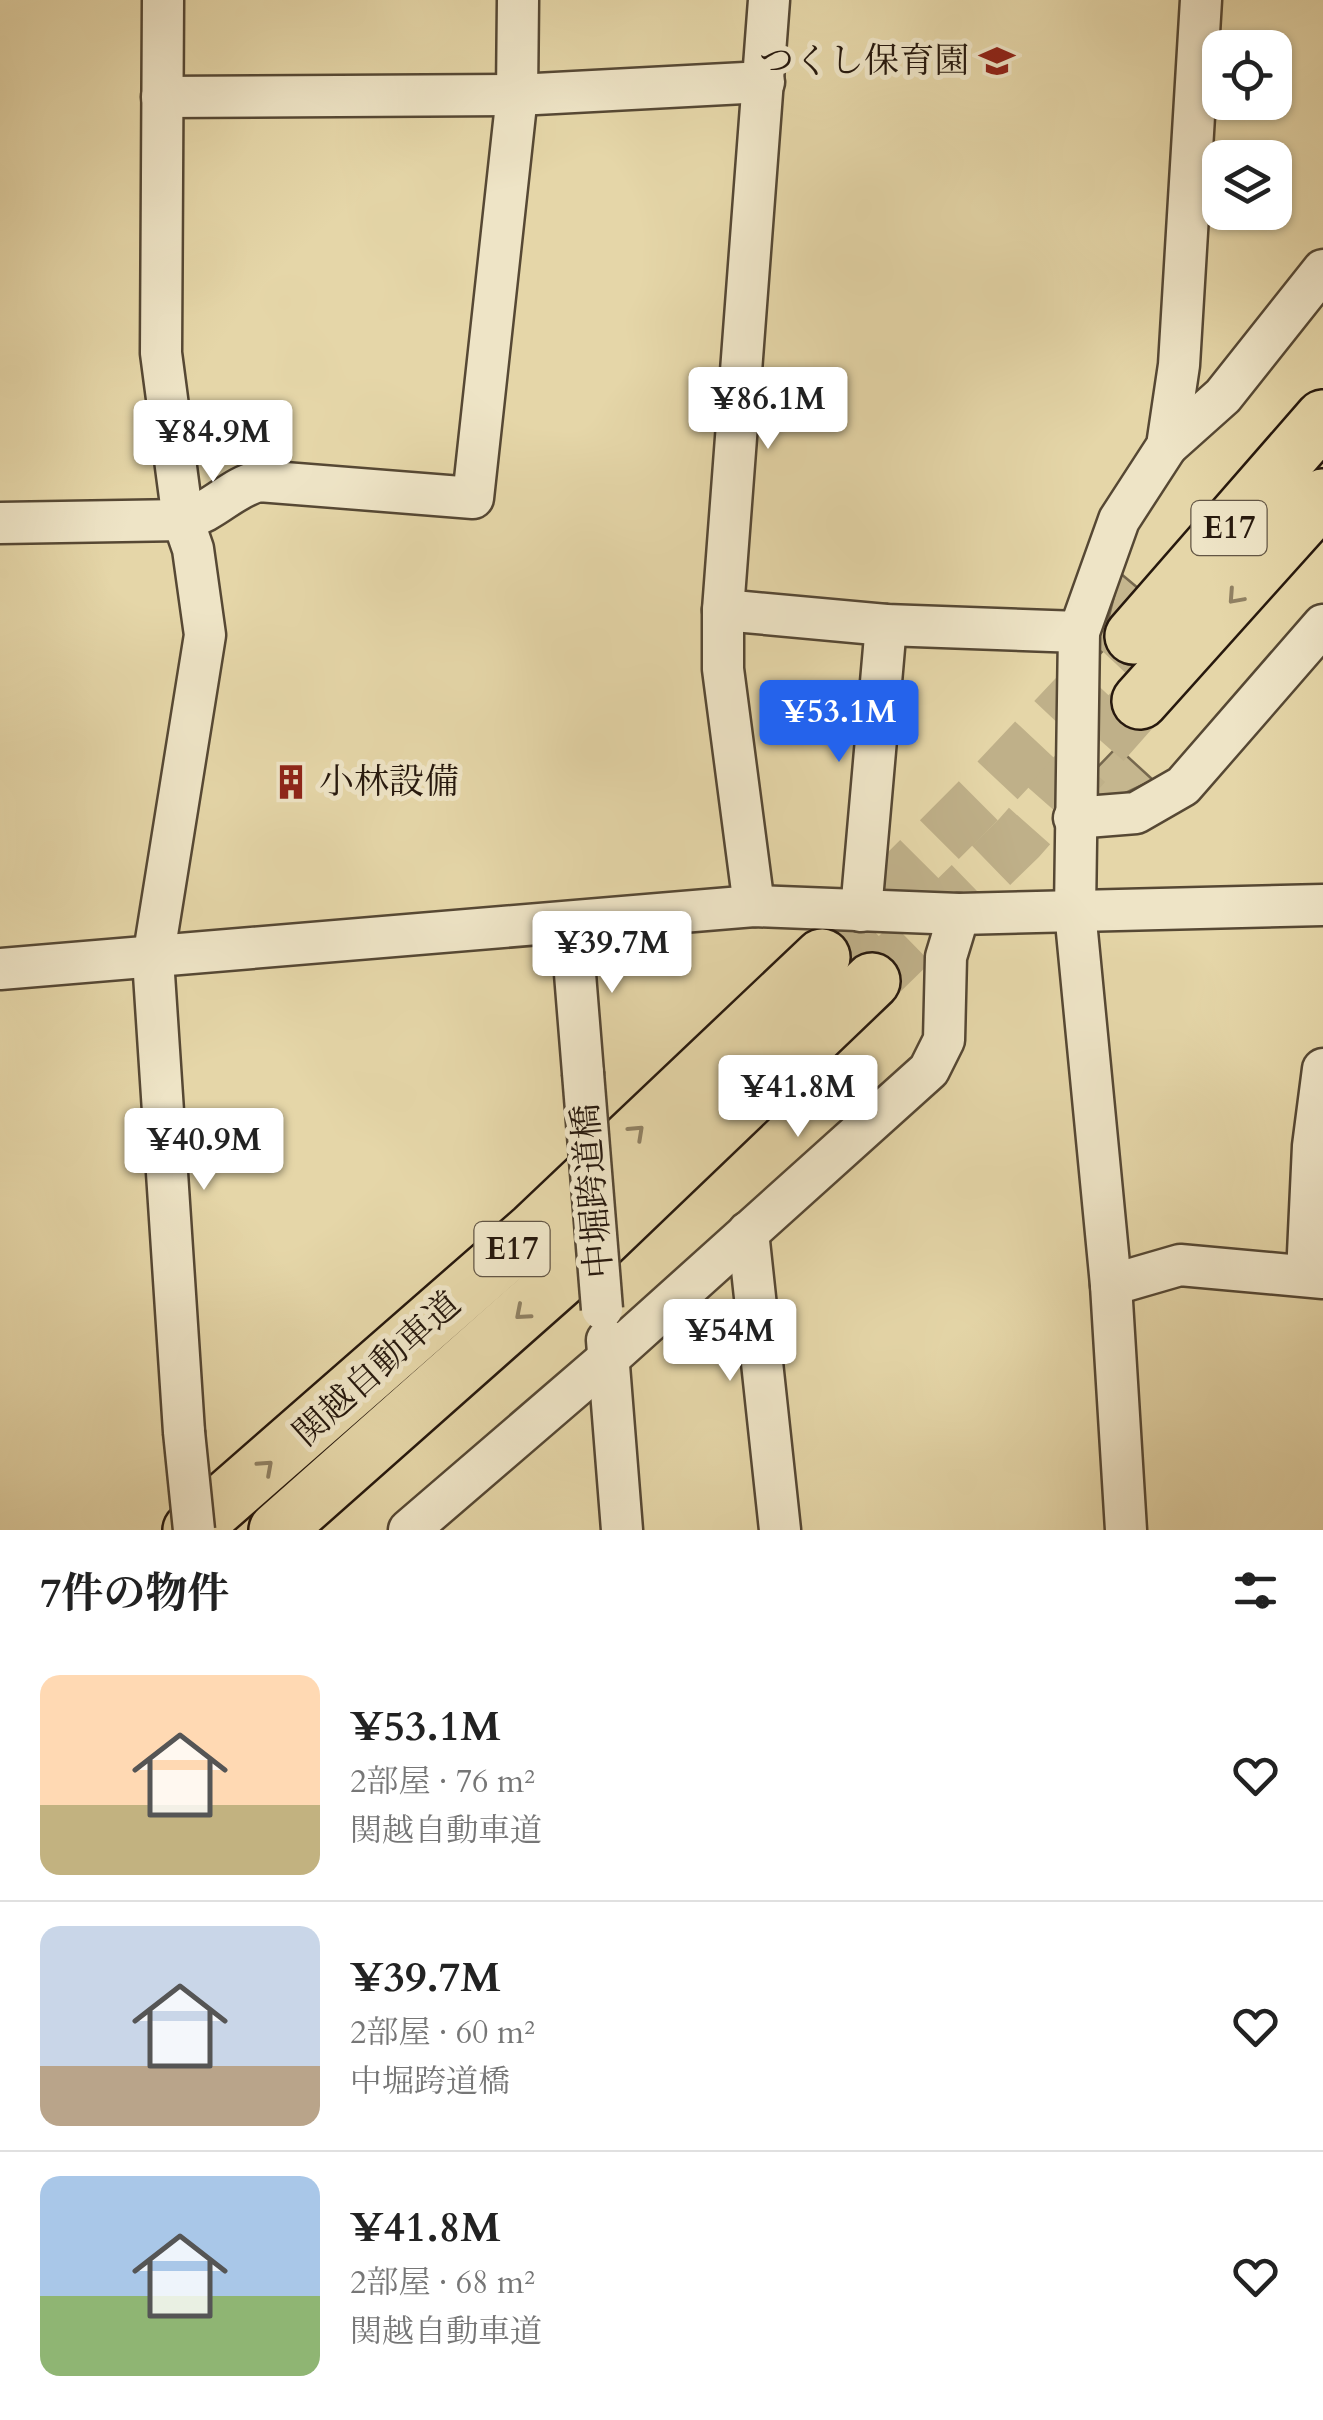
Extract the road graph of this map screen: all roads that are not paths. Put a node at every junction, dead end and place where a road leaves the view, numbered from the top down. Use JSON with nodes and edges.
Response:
{"nodes":[{"id":1,"x":163,"y":0,"type":"edge"},
{"id":2,"x":518,"y":0,"type":"edge"},
{"id":3,"x":769,"y":0,"type":"edge"},
{"id":4,"x":1201,"y":0,"type":"edge"},
{"id":5,"x":764,"y":82,"type":"junction"},
{"id":6,"x":517,"y":95,"type":"junction"},
{"id":7,"x":162,"y":96,"type":"junction"},
{"id":8,"x":1323,"y":270,"type":"edge"},
{"id":9,"x":1323,"y":418,"type":"edge"},
{"id":10,"x":1166,"y":446,"type":"junction"},
{"id":11,"x":1323,"y":497,"type":"edge"},
{"id":12,"x":183,"y":520,"type":"junction"},
{"id":13,"x":0,"y":523,"type":"edge"},
{"id":14,"x":723,"y":610,"type":"junction"},
{"id":15,"x":886,"y":625,"type":"junction"},
{"id":16,"x":1323,"y":625,"type":"edge"},
{"id":17,"x":1079,"y":632,"type":"junction"},
{"id":18,"x":1133,"y":636,"type":"tunnel mouth"},
{"id":19,"x":1140,"y":701,"type":"tunnel mouth"},
{"id":20,"x":1074,"y":818,"type":"junction"},
{"id":21,"x":1323,"y":905,"type":"edge"},
{"id":22,"x":754,"y":906,"type":"junction"},
{"id":23,"x":860,"y":911,"type":"junction"},
{"id":24,"x":1075,"y":911,"type":"junction"},
{"id":25,"x":958,"y":914,"type":"junction"},
{"id":26,"x":571,"y":924,"type":"junction"},
{"id":27,"x":822,"y":957,"type":"tunnel mouth"},
{"id":28,"x":153,"y":959,"type":"junction"},
{"id":29,"x":0,"y":969,"type":"edge"},
{"id":30,"x":872,"y":981,"type":"tunnel mouth"},
{"id":31,"x":1323,"y":1070,"type":"edge"},
{"id":32,"x":748,"y":1232,"type":"junction"},
{"id":33,"x":1315,"y":1276,"type":"edge"},
{"id":34,"x":1111,"y":1286,"type":"junction"},
{"id":35,"x":610,"y":1357,"type":"junction"},
{"id":36,"x":193,"y":1530,"type":"edge"},
{"id":37,"x":277,"y":1530,"type":"edge"},
{"id":38,"x":409,"y":1530,"type":"edge"},
{"id":39,"x":622,"y":1530,"type":"edge"},
{"id":40,"x":780,"y":1530,"type":"edge"},
{"id":41,"x":1126,"y":1530,"type":"edge"}],
"edges":[{"from":1,"to":7,"type":"street"},
{"from":2,"to":6,"type":"street"},
{"from":3,"to":5,"type":"street"},
{"from":4,"to":10,"type":"street"},
{"from":5,"to":6,"type":"street"},
{"from":5,"to":14,"type":"street"},
{"from":6,"to":7,"type":"street"},
{"from":6,"to":12,"type":"street"},
{"from":7,"to":12,"type":"street"},
{"from":8,"to":10,"type":"street"},
{"from":9,"to":18,"type":"highway","number":"E17"},
{"from":10,"to":17,"type":"street"},
{"from":11,"to":19,"type":"highway","number":"E17","one_way":true},
{"from":12,"to":13,"type":"street"},
{"from":12,"to":28,"type":"street"},
{"from":14,"to":15,"type":"street"},
{"from":14,"to":22,"type":"street"},
{"from":15,"to":17,"type":"street"},
{"from":15,"to":23,"type":"street"},
{"from":16,"to":20,"type":"street"},
{"from":17,"to":20,"type":"street"},
{"from":20,"to":24,"type":"street"},
{"from":21,"to":24,"type":"street"},
{"from":22,"to":23,"type":"street"},
{"from":22,"to":26,"type":"street"},
{"from":23,"to":25,"type":"street"},
{"from":24,"to":25,"type":"street"},
{"from":24,"to":34,"type":"street"},
{"from":25,"to":32,"type":"street"},
{"from":26,"to":28,"type":"street"},
{"from":26,"to":35,"type":"street","name":"中堀跨道橋","bridge":true},
{"from":36,"to":27,"type":"highway","name":"関越自動車道","number":"E17","one_way":true},
{"from":28,"to":29,"type":"street"},
{"from":28,"to":36,"type":"street","bridge":true},
{"from":30,"to":37,"type":"highway","name":"関越自動車道","number":"E17","one_way":true},
{"from":31,"to":33,"type":"street"},
{"from":32,"to":35,"type":"street"},
{"from":32,"to":40,"type":"street"},
{"from":33,"to":34,"type":"street"},
{"from":34,"to":41,"type":"street"},
{"from":35,"to":38,"type":"street"},
{"from":35,"to":39,"type":"street","name":"中堀跨道橋"}]}
